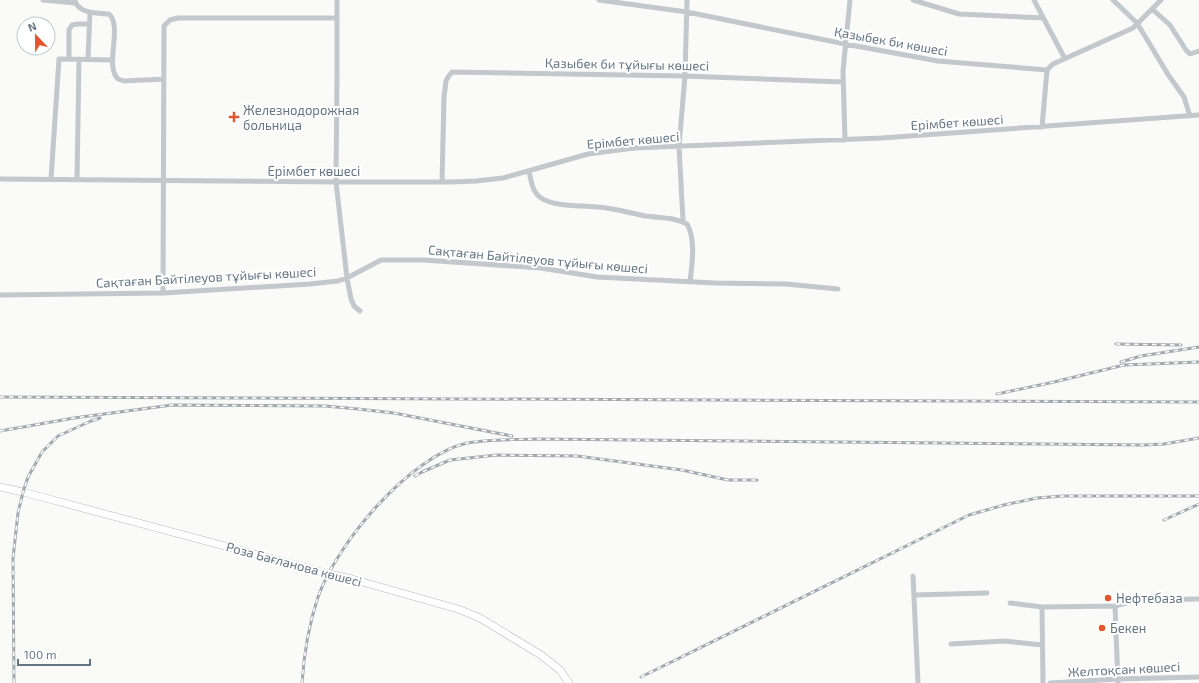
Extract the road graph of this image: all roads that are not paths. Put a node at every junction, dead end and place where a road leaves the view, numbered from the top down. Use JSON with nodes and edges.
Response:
{"nodes":[{"id":1,"x":43,"y":0,"type":"edge"},
{"id":2,"x":337,"y":0,"type":"edge"},
{"id":3,"x":599,"y":0,"type":"edge"},
{"id":4,"x":687,"y":0,"type":"edge"},
{"id":5,"x":850,"y":0,"type":"edge"},
{"id":6,"x":913,"y":0,"type":"edge"},
{"id":7,"x":1034,"y":0,"type":"edge"},
{"id":8,"x":1113,"y":0,"type":"edge"},
{"id":9,"x":1161,"y":0,"type":"edge"},
{"id":10,"x":75,"y":1,"type":"edge"},
{"id":11,"x":1152,"y":9,"type":"junction"},
{"id":12,"x":90,"y":12,"type":"junction"},
{"id":13,"x":687,"y":12,"type":"junction"},
{"id":14,"x":337,"y":18,"type":"junction"},
{"id":15,"x":1043,"y":18,"type":"junction"},
{"id":16,"x":89,"y":24,"type":"junction"},
{"id":17,"x":1138,"y":24,"type":"junction"},
{"id":18,"x":845,"y":44,"type":"junction"},
{"id":19,"x":1199,"y":51,"type":"edge"},
{"id":20,"x":69,"y":59,"type":"junction"},
{"id":21,"x":80,"y":59,"type":"junction"},
{"id":22,"x":88,"y":59,"type":"junction"},
{"id":23,"x":1065,"y":59,"type":"junction"},
{"id":24,"x":113,"y":60,"type":"junction"},
{"id":25,"x":1047,"y":70,"type":"junction"},
{"id":26,"x":685,"y":76,"type":"junction"},
{"id":27,"x":164,"y":79,"type":"junction"},
{"id":28,"x":843,"y":82,"type":"junction"},
{"id":29,"x":1199,"y":115,"type":"edge"},
{"id":30,"x":1190,"y":116,"type":"junction"},
{"id":31,"x":1042,"y":127,"type":"junction"},
{"id":32,"x":845,"y":140,"type":"junction"},
{"id":33,"x":679,"y":146,"type":"junction"},
{"id":34,"x":529,"y":171,"type":"junction"},
{"id":35,"x":0,"y":178,"type":"edge"},
{"id":36,"x":51,"y":179,"type":"junction"},
{"id":37,"x":76,"y":180,"type":"junction"},
{"id":38,"x":163,"y":181,"type":"junction"},
{"id":39,"x":336,"y":182,"type":"junction"},
{"id":40,"x":442,"y":182,"type":"junction"},
{"id":41,"x":682,"y":221,"type":"junction"},
{"id":42,"x":347,"y":278,"type":"junction"},
{"id":43,"x":690,"y":282,"type":"junction"},
{"id":44,"x":838,"y":289,"type":"dead end"},
{"id":45,"x":162,"y":293,"type":"junction"},
{"id":46,"x":0,"y":295,"type":"edge"},
{"id":47,"x":360,"y":311,"type":"dead end"},
{"id":48,"x":0,"y":487,"type":"edge"},
{"id":49,"x":913,"y":576,"type":"dead end"},
{"id":50,"x":986,"y":593,"type":"dead end"},
{"id":51,"x":914,"y":595,"type":"junction"},
{"id":52,"x":1199,"y":599,"type":"edge"},
{"id":53,"x":1010,"y":603,"type":"dead end"},
{"id":54,"x":1115,"y":606,"type":"junction"},
{"id":55,"x":1042,"y":607,"type":"junction"},
{"id":56,"x":950,"y":644,"type":"dead end"},
{"id":57,"x":1042,"y":644,"type":"junction"},
{"id":58,"x":1199,"y":676,"type":"edge"},
{"id":59,"x":1118,"y":681,"type":"edge"},
{"id":60,"x":569,"y":683,"type":"edge"},
{"id":61,"x":918,"y":683,"type":"edge"},
{"id":62,"x":1043,"y":683,"type":"edge"},
{"id":63,"x":1050,"y":683,"type":"edge"}],
"edges":[{"from":1,"to":10,"type":"street"},
{"from":2,"to":14,"type":"street"},
{"from":3,"to":13,"type":"street","name":"Қазыбек би көшесі"},
{"from":4,"to":13,"type":"street"},
{"from":5,"to":18,"type":"street"},
{"from":6,"to":15,"type":"street"},
{"from":7,"to":15,"type":"street"},
{"from":8,"to":17,"type":"street"},
{"from":9,"to":11,"type":"street"},
{"from":10,"to":12,"type":"street"},
{"from":11,"to":17,"type":"street"},
{"from":11,"to":19,"type":"street"},
{"from":12,"to":16,"type":"street"},
{"from":12,"to":24,"type":"street"},
{"from":13,"to":18,"type":"street","name":"Қазыбек би көшесі"},
{"from":13,"to":26,"type":"street"},
{"from":14,"to":27,"type":"street"},
{"from":14,"to":39,"type":"street"},
{"from":15,"to":23,"type":"street"},
{"from":16,"to":20,"type":"street"},
{"from":16,"to":22,"type":"street"},
{"from":17,"to":23,"type":"street"},
{"from":17,"to":30,"type":"street"},
{"from":18,"to":25,"type":"street","name":"Қазыбек би көшесі"},
{"from":18,"to":28,"type":"street"},
{"from":20,"to":21,"type":"street"},
{"from":20,"to":36,"type":"street"},
{"from":21,"to":22,"type":"street"},
{"from":21,"to":37,"type":"street"},
{"from":22,"to":24,"type":"street"},
{"from":23,"to":25,"type":"street"},
{"from":24,"to":27,"type":"street"},
{"from":25,"to":31,"type":"street"},
{"from":26,"to":28,"type":"street","name":"Қазыбек би тұйығы көшесі"},
{"from":26,"to":33,"type":"street"},
{"from":26,"to":40,"type":"street","name":"Қазыбек би тұйығы көшесі"},
{"from":27,"to":38,"type":"street"},
{"from":28,"to":32,"type":"street"},
{"from":29,"to":30,"type":"street","name":"Ерімбет көшесі"},
{"from":30,"to":31,"type":"street","name":"Ерімбет көшесі"},
{"from":31,"to":32,"type":"street","name":"Ерімбет көшесі"},
{"from":32,"to":33,"type":"street","name":"Ерімбет көшесі"},
{"from":33,"to":34,"type":"street","name":"Ерімбет көшесі"},
{"from":33,"to":41,"type":"street"},
{"from":34,"to":40,"type":"street","name":"Ерімбет көшесі"},
{"from":34,"to":41,"type":"street"},
{"from":35,"to":36,"type":"street","name":"Ерімбет көшесі"},
{"from":36,"to":37,"type":"street","name":"Ерімбет көшесі"},
{"from":37,"to":38,"type":"street","name":"Ерімбет көшесі"},
{"from":38,"to":39,"type":"street","name":"Ерімбет көшесі"},
{"from":38,"to":45,"type":"street"},
{"from":39,"to":40,"type":"street","name":"Ерімбет көшесі"},
{"from":39,"to":42,"type":"street"},
{"from":41,"to":43,"type":"street"},
{"from":42,"to":43,"type":"street","name":"Сақтаған Байтілеуов тұйығы көшесі"},
{"from":42,"to":45,"type":"street","name":"Сақтаған Байтілеуов тұйығы көшесі"},
{"from":42,"to":47,"type":"street"},
{"from":43,"to":44,"type":"street","name":"Сақтаған Байтілеуов тұйығы көшесі"},
{"from":45,"to":46,"type":"street","name":"Сақтаған Байтілеуов тұйығы көшесі"},
{"from":48,"to":60,"type":"street","name":"Роза Бағланова көшесі"},
{"from":49,"to":51,"type":"street"},
{"from":50,"to":51,"type":"street"},
{"from":51,"to":61,"type":"street"},
{"from":52,"to":54,"type":"street"},
{"from":53,"to":55,"type":"street"},
{"from":54,"to":55,"type":"street"},
{"from":54,"to":59,"type":"street"},
{"from":55,"to":57,"type":"street"},
{"from":56,"to":57,"type":"street"},
{"from":57,"to":62,"type":"street"},
{"from":58,"to":59,"type":"street","name":"Желтоқсан көшесі"},
{"from":59,"to":63,"type":"street","name":"Желтоқсан көшесі"}]}
